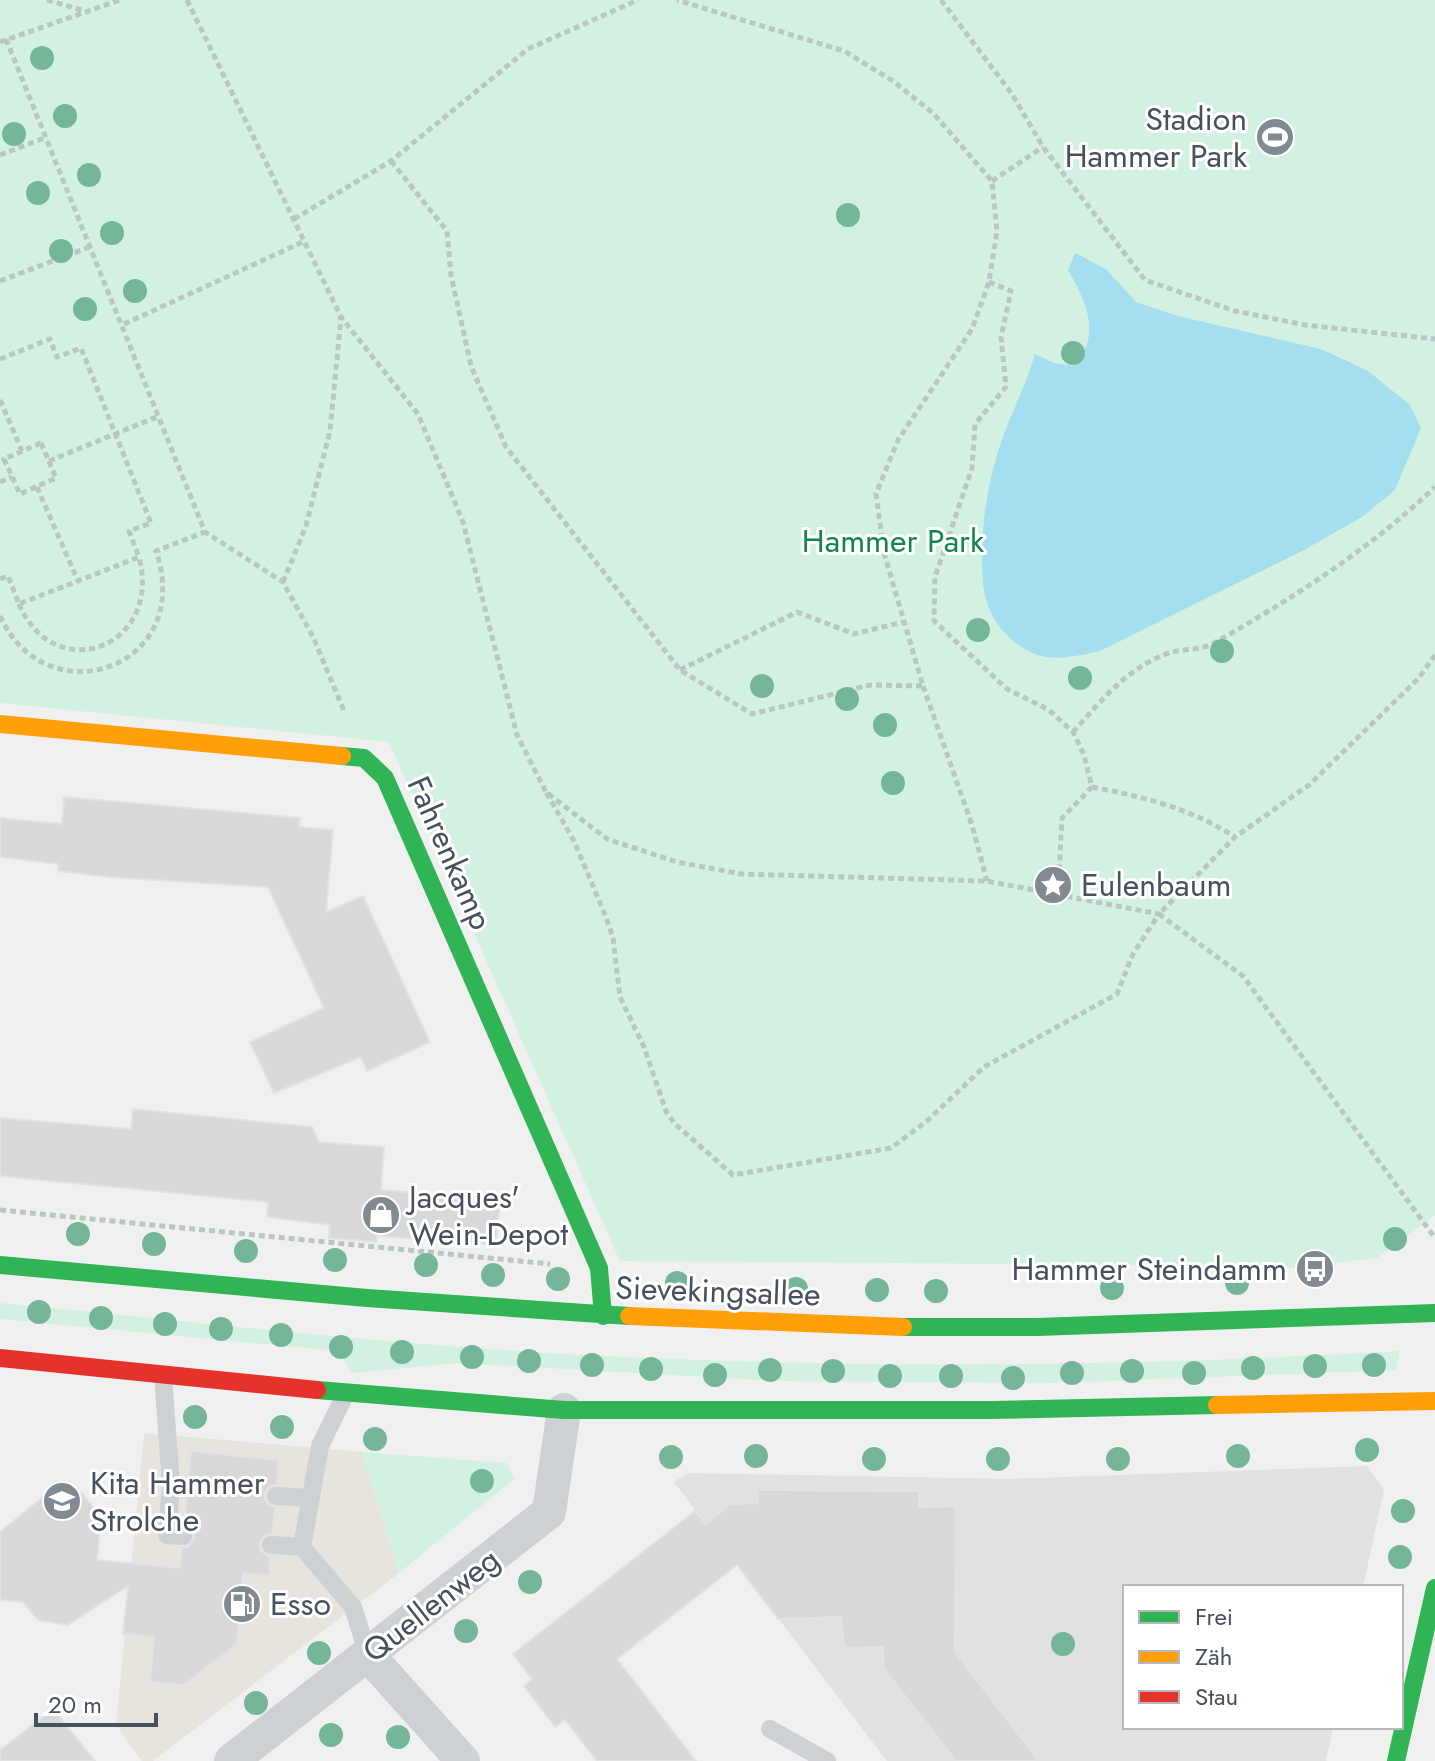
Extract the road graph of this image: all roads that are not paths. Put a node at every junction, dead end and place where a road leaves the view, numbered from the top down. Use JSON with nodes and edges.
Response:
{"nodes":[{"id":1,"x":0,"y":724,"type":"edge"},
{"id":2,"x":0,"y":1265,"type":"edge"},
{"id":3,"x":1435,"y":1313,"type":"edge"},
{"id":4,"x":603,"y":1316,"type":"junction"},
{"id":5,"x":0,"y":1358,"type":"edge"},
{"id":6,"x":163,"y":1375,"type":"junction"},
{"id":7,"x":346,"y":1393,"type":"junction"},
{"id":8,"x":1435,"y":1401,"type":"edge"},
{"id":9,"x":564,"y":1410,"type":"junction"},
{"id":10,"x":276,"y":1496,"type":"dead end"},
{"id":11,"x":308,"y":1498,"type":"junction"},
{"id":12,"x":183,"y":1536,"type":"dead end"},
{"id":13,"x":271,"y":1545,"type":"dead end"},
{"id":14,"x":302,"y":1547,"type":"junction"},
{"id":15,"x":1435,"y":1588,"type":"edge"},
{"id":16,"x":368,"y":1655,"type":"junction"},
{"id":17,"x":770,"y":1729,"type":"dead end"},
{"id":18,"x":231,"y":1761,"type":"edge"},
{"id":19,"x":463,"y":1761,"type":"edge"},
{"id":20,"x":827,"y":1761,"type":"edge"},
{"id":21,"x":1396,"y":1761,"type":"edge"}],
"edges":[{"from":1,"to":4,"type":"main road","name":"Fahrenkamp"},
{"from":2,"to":4,"type":"main road","name":"Sievekingsallee"},
{"from":3,"to":4,"type":"main road","name":"Sievekingsallee"},
{"from":5,"to":6,"type":"main road"},
{"from":6,"to":7,"type":"main road"},
{"from":6,"to":12,"type":"lane"},
{"from":7,"to":9,"type":"main road"},
{"from":7,"to":11,"type":"lane"},
{"from":8,"to":9,"type":"main road"},
{"from":9,"to":16,"type":"street","name":"Quellenweg"},
{"from":10,"to":11,"type":"lane"},
{"from":11,"to":14,"type":"lane"},
{"from":13,"to":14,"type":"lane"},
{"from":14,"to":16,"type":"lane"},
{"from":15,"to":21,"type":"main road"},
{"from":16,"to":18,"type":"street","name":"Quellenweg"},
{"from":16,"to":19,"type":"street"},
{"from":17,"to":20,"type":"lane"}]}
